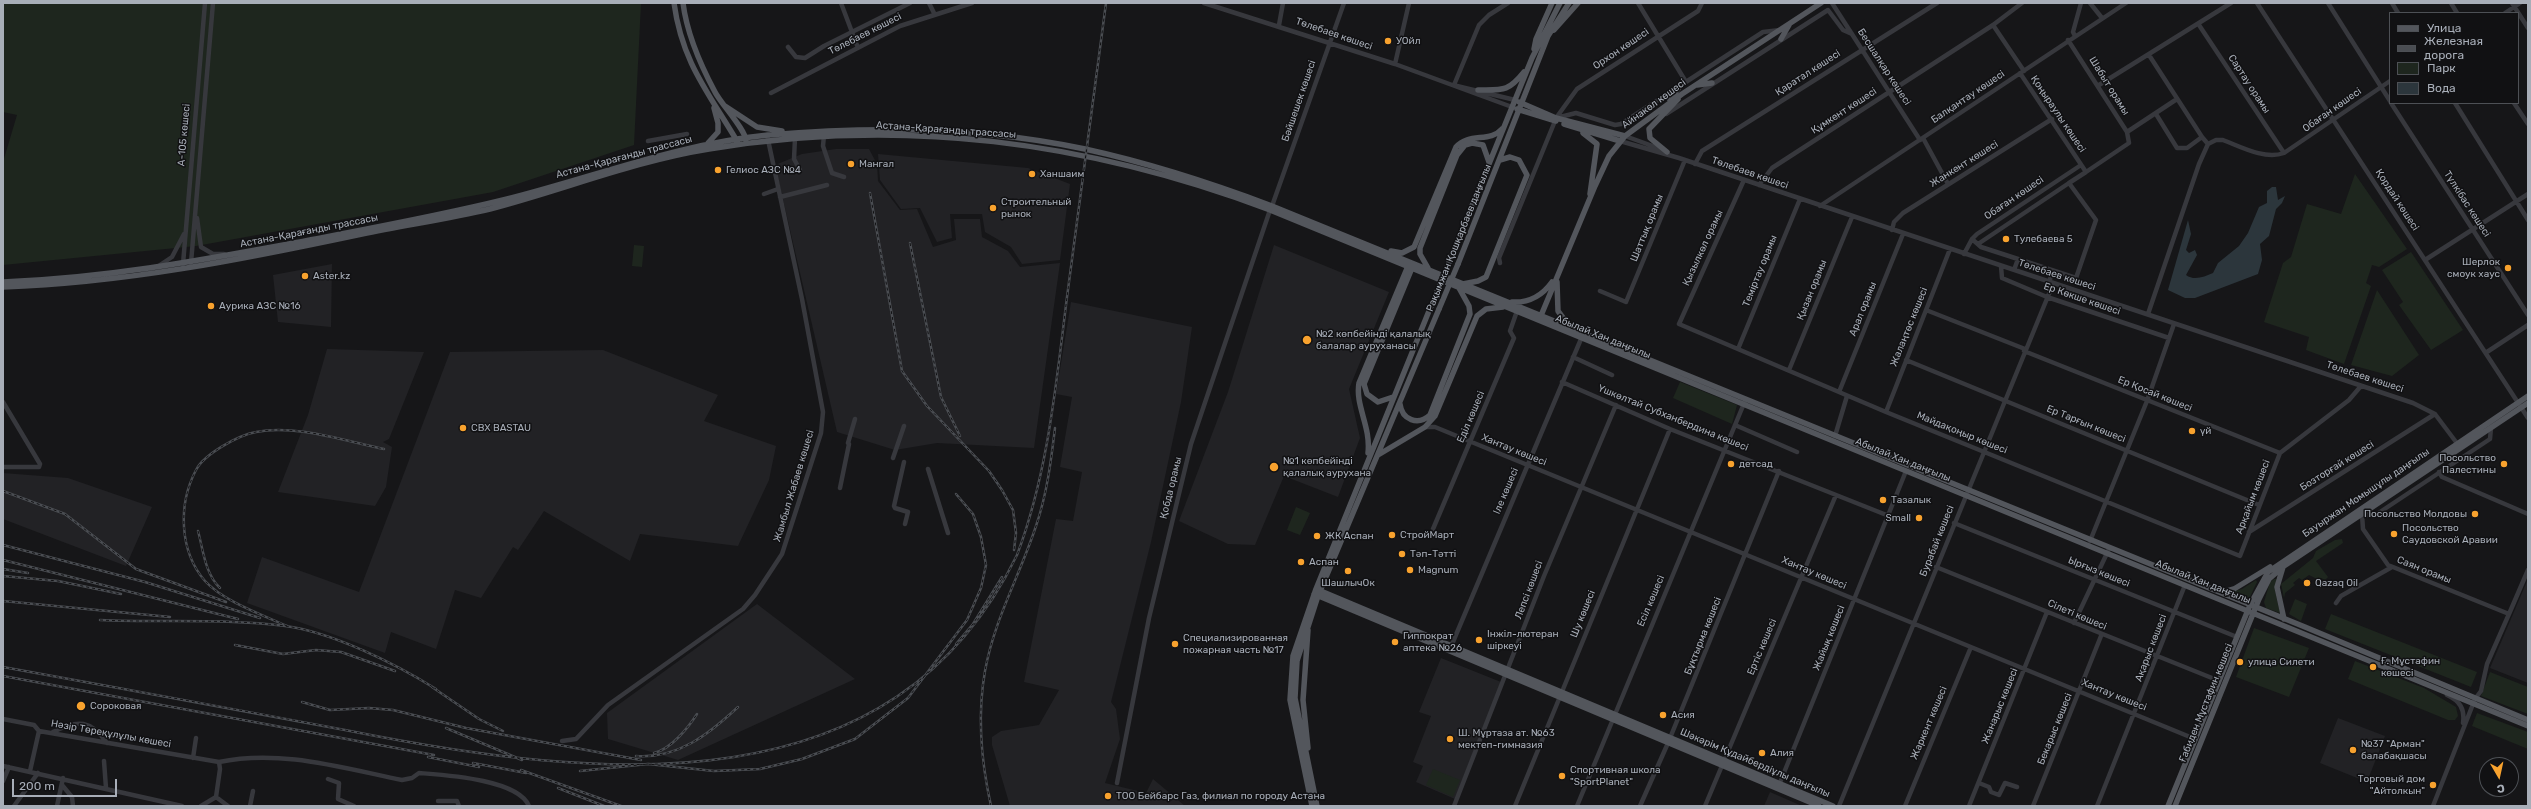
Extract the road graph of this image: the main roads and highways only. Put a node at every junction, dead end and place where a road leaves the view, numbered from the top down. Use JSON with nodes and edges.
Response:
{"nodes":[{"id":1,"x":674,"y":3,"type":"edge"},
{"id":2,"x":683,"y":3,"type":"edge"},
{"id":3,"x":1552,"y":3,"type":"edge"},
{"id":4,"x":1560,"y":3,"type":"edge"},
{"id":5,"x":1568,"y":3,"type":"edge"},
{"id":6,"x":1578,"y":3,"type":"edge"},
{"id":7,"x":1821,"y":3,"type":"edge"},
{"id":8,"x":1790,"y":23,"type":"junction"},
{"id":9,"x":1548,"y":36,"type":"junction"},
{"id":10,"x":1781,"y":39,"type":"road end"},
{"id":11,"x":1532,"y":58,"type":"junction"},
{"id":12,"x":1528,"y":67,"type":"junction"},
{"id":13,"x":1712,"y":84,"type":"road end"},
{"id":14,"x":1680,"y":86,"type":"road end"},
{"id":15,"x":1694,"y":86,"type":"junction"},
{"id":16,"x":1478,"y":90,"type":"road end"},
{"id":17,"x":1682,"y":94,"type":"junction"},
{"id":18,"x":1515,"y":100,"type":"junction"},
{"id":19,"x":1522,"y":102,"type":"junction"},
{"id":20,"x":713,"y":104,"type":"junction"},
{"id":21,"x":1667,"y":104,"type":"junction"},
{"id":22,"x":724,"y":105,"type":"junction"},
{"id":23,"x":1512,"y":107,"type":"junction"},
{"id":24,"x":1519,"y":110,"type":"junction"},
{"id":25,"x":1555,"y":119,"type":"junction"},
{"id":26,"x":1563,"y":123,"type":"junction"},
{"id":27,"x":1506,"y":124,"type":"junction"},
{"id":28,"x":795,"y":136,"type":"junction"},
{"id":29,"x":1625,"y":136,"type":"junction"},
{"id":30,"x":746,"y":141,"type":"junction"},
{"id":31,"x":1620,"y":141,"type":"junction"},
{"id":32,"x":738,"y":142,"type":"junction"},
{"id":33,"x":703,"y":145,"type":"junction"},
{"id":34,"x":1667,"y":152,"type":"road end"},
{"id":35,"x":1500,"y":160,"type":"junction"},
{"id":36,"x":1489,"y":164,"type":"junction"},
{"id":37,"x":1590,"y":198,"type":"junction"},
{"id":38,"x":1271,"y":208,"type":"junction"},
{"id":39,"x":1383,"y":250,"type":"junction"},
{"id":40,"x":187,"y":266,"type":"junction"},
{"id":41,"x":1410,"y":267,"type":"junction"},
{"id":42,"x":1559,"y":272,"type":"junction"},
{"id":43,"x":1435,"y":273,"type":"junction"},
{"id":44,"x":3,"y":282,"type":"edge"},
{"id":45,"x":1461,"y":286,"type":"junction"},
{"id":46,"x":3,"y":287,"type":"edge"},
{"id":47,"x":1507,"y":305,"type":"junction"},
{"id":48,"x":1540,"y":318,"type":"junction"},
{"id":49,"x":1574,"y":330,"type":"junction"},
{"id":50,"x":2528,"y":396,"type":"edge"},
{"id":51,"x":1393,"y":397,"type":"junction"},
{"id":52,"x":1402,"y":399,"type":"junction"},
{"id":53,"x":1745,"y":402,"type":"junction"},
{"id":54,"x":2523,"y":404,"type":"edge"},
{"id":55,"x":1378,"y":455,"type":"junction"},
{"id":56,"x":1368,"y":460,"type":"junction"},
{"id":57,"x":1966,"y":492,"type":"junction"},
{"id":58,"x":2108,"y":551,"type":"junction"},
{"id":59,"x":2282,"y":560,"type":"junction"},
{"id":60,"x":2284,"y":566,"type":"junction"},
{"id":61,"x":2186,"y":583,"type":"junction"},
{"id":62,"x":1317,"y":592,"type":"junction"},
{"id":63,"x":2251,"y":609,"type":"junction"},
{"id":64,"x":2284,"y":619,"type":"junction"},
{"id":65,"x":2474,"y":701,"type":"junction"},
{"id":66,"x":2528,"y":720,"type":"edge"},
{"id":67,"x":2528,"y":726,"type":"edge"},
{"id":68,"x":1778,"y":786,"type":"junction"},
{"id":69,"x":1312,"y":806,"type":"edge"},
{"id":70,"x":1317,"y":806,"type":"edge"},
{"id":71,"x":1819,"y":806,"type":"edge"},
{"id":72,"x":1833,"y":806,"type":"edge"},
{"id":73,"x":2168,"y":806,"type":"edge"},
{"id":74,"x":2174,"y":806,"type":"edge"}],
"edges":[{"from":1,"to":20,"type":"main road"},
{"from":2,"to":22,"type":"main road"},
{"from":3,"to":11,"type":"main road"},
{"from":4,"to":11,"type":"main road"},
{"from":5,"to":9,"type":"main road","name":"Рақымжан Қошқарбаев даңғылы"},
{"from":6,"to":9,"type":"main road"},
{"from":7,"to":8,"type":"main road","name":"Айнакөл көшесі"},
{"from":8,"to":10,"type":"main road"},
{"from":8,"to":15,"type":"main road","name":"Айнакөл көшесі"},
{"from":9,"to":19,"type":"main road","name":"Рақымжан Қошқарбаев даңғылы"},
{"from":11,"to":12,"type":"main road"},
{"from":12,"to":16,"type":"main road"},
{"from":12,"to":18,"type":"main road"},
{"from":13,"to":15,"type":"main road"},
{"from":14,"to":21,"type":"main road"},
{"from":15,"to":17,"type":"main road","name":"Айнакөл көшесі"},
{"from":17,"to":21,"type":"main road","name":"Айнакөл көшесі"},
{"from":17,"to":34,"type":"main road"},
{"from":18,"to":19,"type":"main road","name":"Төлебаев көшесі"},
{"from":18,"to":23,"type":"main road","name":"Рақымжан Қошқарбаев даңғылы"},
{"from":19,"to":24,"type":"main road","name":"Рақымжан Қошқарбаев даңғылы"},
{"from":19,"to":25,"type":"main road","name":"Төлебаев көшесі"},
{"from":20,"to":32,"type":"main road"},
{"from":20,"to":33,"type":"main road"},
{"from":21,"to":29,"type":"main road","name":"Айнакөл көшесі"},
{"from":22,"to":28,"type":"main road"},
{"from":22,"to":30,"type":"main road"},
{"from":23,"to":24,"type":"main road","name":"Төлебаев көшесі"},
{"from":23,"to":27,"type":"main road","name":"Рақымжан Қошқарбаев даңғылы"},
{"from":24,"to":25,"type":"main road","name":"Төлебаев көшесі"},
{"from":24,"to":35,"type":"main road","name":"Рақымжан Қошқарбаев даңғылы"},
{"from":25,"to":26,"type":"main road","name":"Төлебаев көшесі"},
{"from":25,"to":29,"type":"main road","name":"Төлебаев көшесі"},
{"from":26,"to":31,"type":"main road","name":"Төлебаев көшесі"},
{"from":26,"to":37,"type":"main road"},
{"from":27,"to":36,"type":"main road","name":"Рақымжан Қошқарбаев даңғылы"},
{"from":27,"to":39,"type":"main road"},
{"from":28,"to":30,"type":"main road","name":"Астана-Қарағанды трассасы"},
{"from":28,"to":38,"type":"main road","name":"Астана-Қарағанды трассасы"},
{"from":28,"to":38,"type":"main road","name":"Астана-Қарағанды трассасы"},
{"from":29,"to":31,"type":"main road","name":"Айнакөл көшесі"},
{"from":30,"to":32,"type":"main road","name":"Астана-Қарағанды трассасы"},
{"from":31,"to":37,"type":"main road","name":"Айнакөл көшесі"},
{"from":32,"to":33,"type":"main road","name":"Астана-Қарағанды трассасы"},
{"from":32,"to":40,"type":"main road","name":"Астана-Қарағанды трассасы"},
{"from":33,"to":40,"type":"main road","name":"Астана-Қарағанды трассасы"},
{"from":35,"to":45,"type":"main road"},
{"from":35,"to":52,"type":"main road","name":"Рақымжан Қошқарбаев даңғылы","bridge":true},
{"from":36,"to":43,"type":"main road"},
{"from":36,"to":51,"type":"main road","name":"Рақымжан Қошқарбаев даңғылы","bridge":true},
{"from":37,"to":42,"type":"main road","name":"Айнакөл көшесі"},
{"from":38,"to":39,"type":"main road","name":"Абылай Хан даңғылы"},
{"from":38,"to":41,"type":"main road","name":"Абылай Хан даңғылы"},
{"from":39,"to":43,"type":"main road","name":"Абылай Хан даңғылы"},
{"from":40,"to":44,"type":"main road","name":"Астана-Қарағанды трассасы"},
{"from":40,"to":46,"type":"main road","name":"Астана-Қарағанды трассасы"},
{"from":41,"to":45,"type":"main road","name":"Абылай Хан даңғылы"},
{"from":41,"to":51,"type":"main road"},
{"from":41,"to":56,"type":"main road"},
{"from":42,"to":47,"type":"main road"},
{"from":42,"to":48,"type":"main road","name":"Айнакөл көшесі"},
{"from":42,"to":49,"type":"main road"},
{"from":43,"to":45,"type":"main road","name":"Абылай Хан даңғылы"},
{"from":45,"to":47,"type":"main road","name":"Абылай Хан даңғылы"},
{"from":45,"to":52,"type":"main road"},
{"from":47,"to":48,"type":"main road","name":"Абылай Хан даңғылы"},
{"from":47,"to":48,"type":"main road","name":"Абылай Хан даңғылы"},
{"from":47,"to":55,"type":"main road"},
{"from":48,"to":49,"type":"main road","name":"Абылай Хан даңғылы"},
{"from":48,"to":53,"type":"main road","name":"Абылай Хан даңғылы"},
{"from":49,"to":53,"type":"main road","name":"Абылай Хан даңғылы"},
{"from":50,"to":54,"type":"main road","name":"Бауыржан Момышұлы даңғылы"},
{"from":51,"to":56,"type":"main road","name":"Рақымжан Қошқарбаев даңғылы"},
{"from":52,"to":55,"type":"main road","name":"Рақымжан Қошқарбаев даңғылы"},
{"from":53,"to":57,"type":"main road","name":"Абылай Хан даңғылы"},
{"from":53,"to":57,"type":"main road","name":"Абылай Хан даңғылы"},
{"from":54,"to":59,"type":"main road","name":"Бауыржан Момышұлы даңғылы"},
{"from":54,"to":60,"type":"main road","name":"Бауыржан Момышұлы даңғылы"},
{"from":55,"to":62,"type":"main road","name":"Рақымжан Қошқарбаев даңғылы"},
{"from":56,"to":62,"type":"main road","name":"Рақымжан Қошқарбаев даңғылы"},
{"from":57,"to":58,"type":"main road","name":"Абылай Хан даңғылы"},
{"from":57,"to":58,"type":"main road","name":"Абылай Хан даңғылы"},
{"from":58,"to":61,"type":"main road","name":"Абылай Хан даңғылы"},
{"from":59,"to":61,"type":"main road"},
{"from":59,"to":63,"type":"main road","name":"Бауыржан Момышұлы даңғылы"},
{"from":60,"to":63,"type":"main road","name":"Бауыржан Момышұлы даңғылы"},
{"from":60,"to":64,"type":"main road"},
{"from":61,"to":63,"type":"main road","name":"Абылай Хан даңғылы"},
{"from":62,"to":68,"type":"main road","name":"Шәкәрім Құдайбердіұлы даңғылы"},
{"from":62,"to":69,"type":"main road","name":"Рақымжан Қошқарбаев даңғылы"},
{"from":62,"to":70,"type":"main road","name":"Рақымжан Қошқарбаев даңғылы"},
{"from":63,"to":64,"type":"main road","name":"Абылай Хан даңғылы"},
{"from":63,"to":65,"type":"main road","name":"Абылай Хан даңғылы"},
{"from":63,"to":73,"type":"main road","name":"Ғабиден Мұстафин көшесі"},
{"from":63,"to":74,"type":"main road","name":"Ғабиден Мұстафин көшесі"},
{"from":64,"to":65,"type":"main road","name":"Абылай Хан даңғылы"},
{"from":65,"to":66,"type":"main road","name":"Абылай Хан даңғылы"},
{"from":65,"to":67,"type":"main road","name":"Абылай Хан даңғылы"},
{"from":68,"to":71,"type":"main road","name":"Шәкәрім Құдайбердіұлы даңғылы"},
{"from":68,"to":72,"type":"main road","name":"Шәкәрім Құдайбердіұлы даңғылы"}]}
